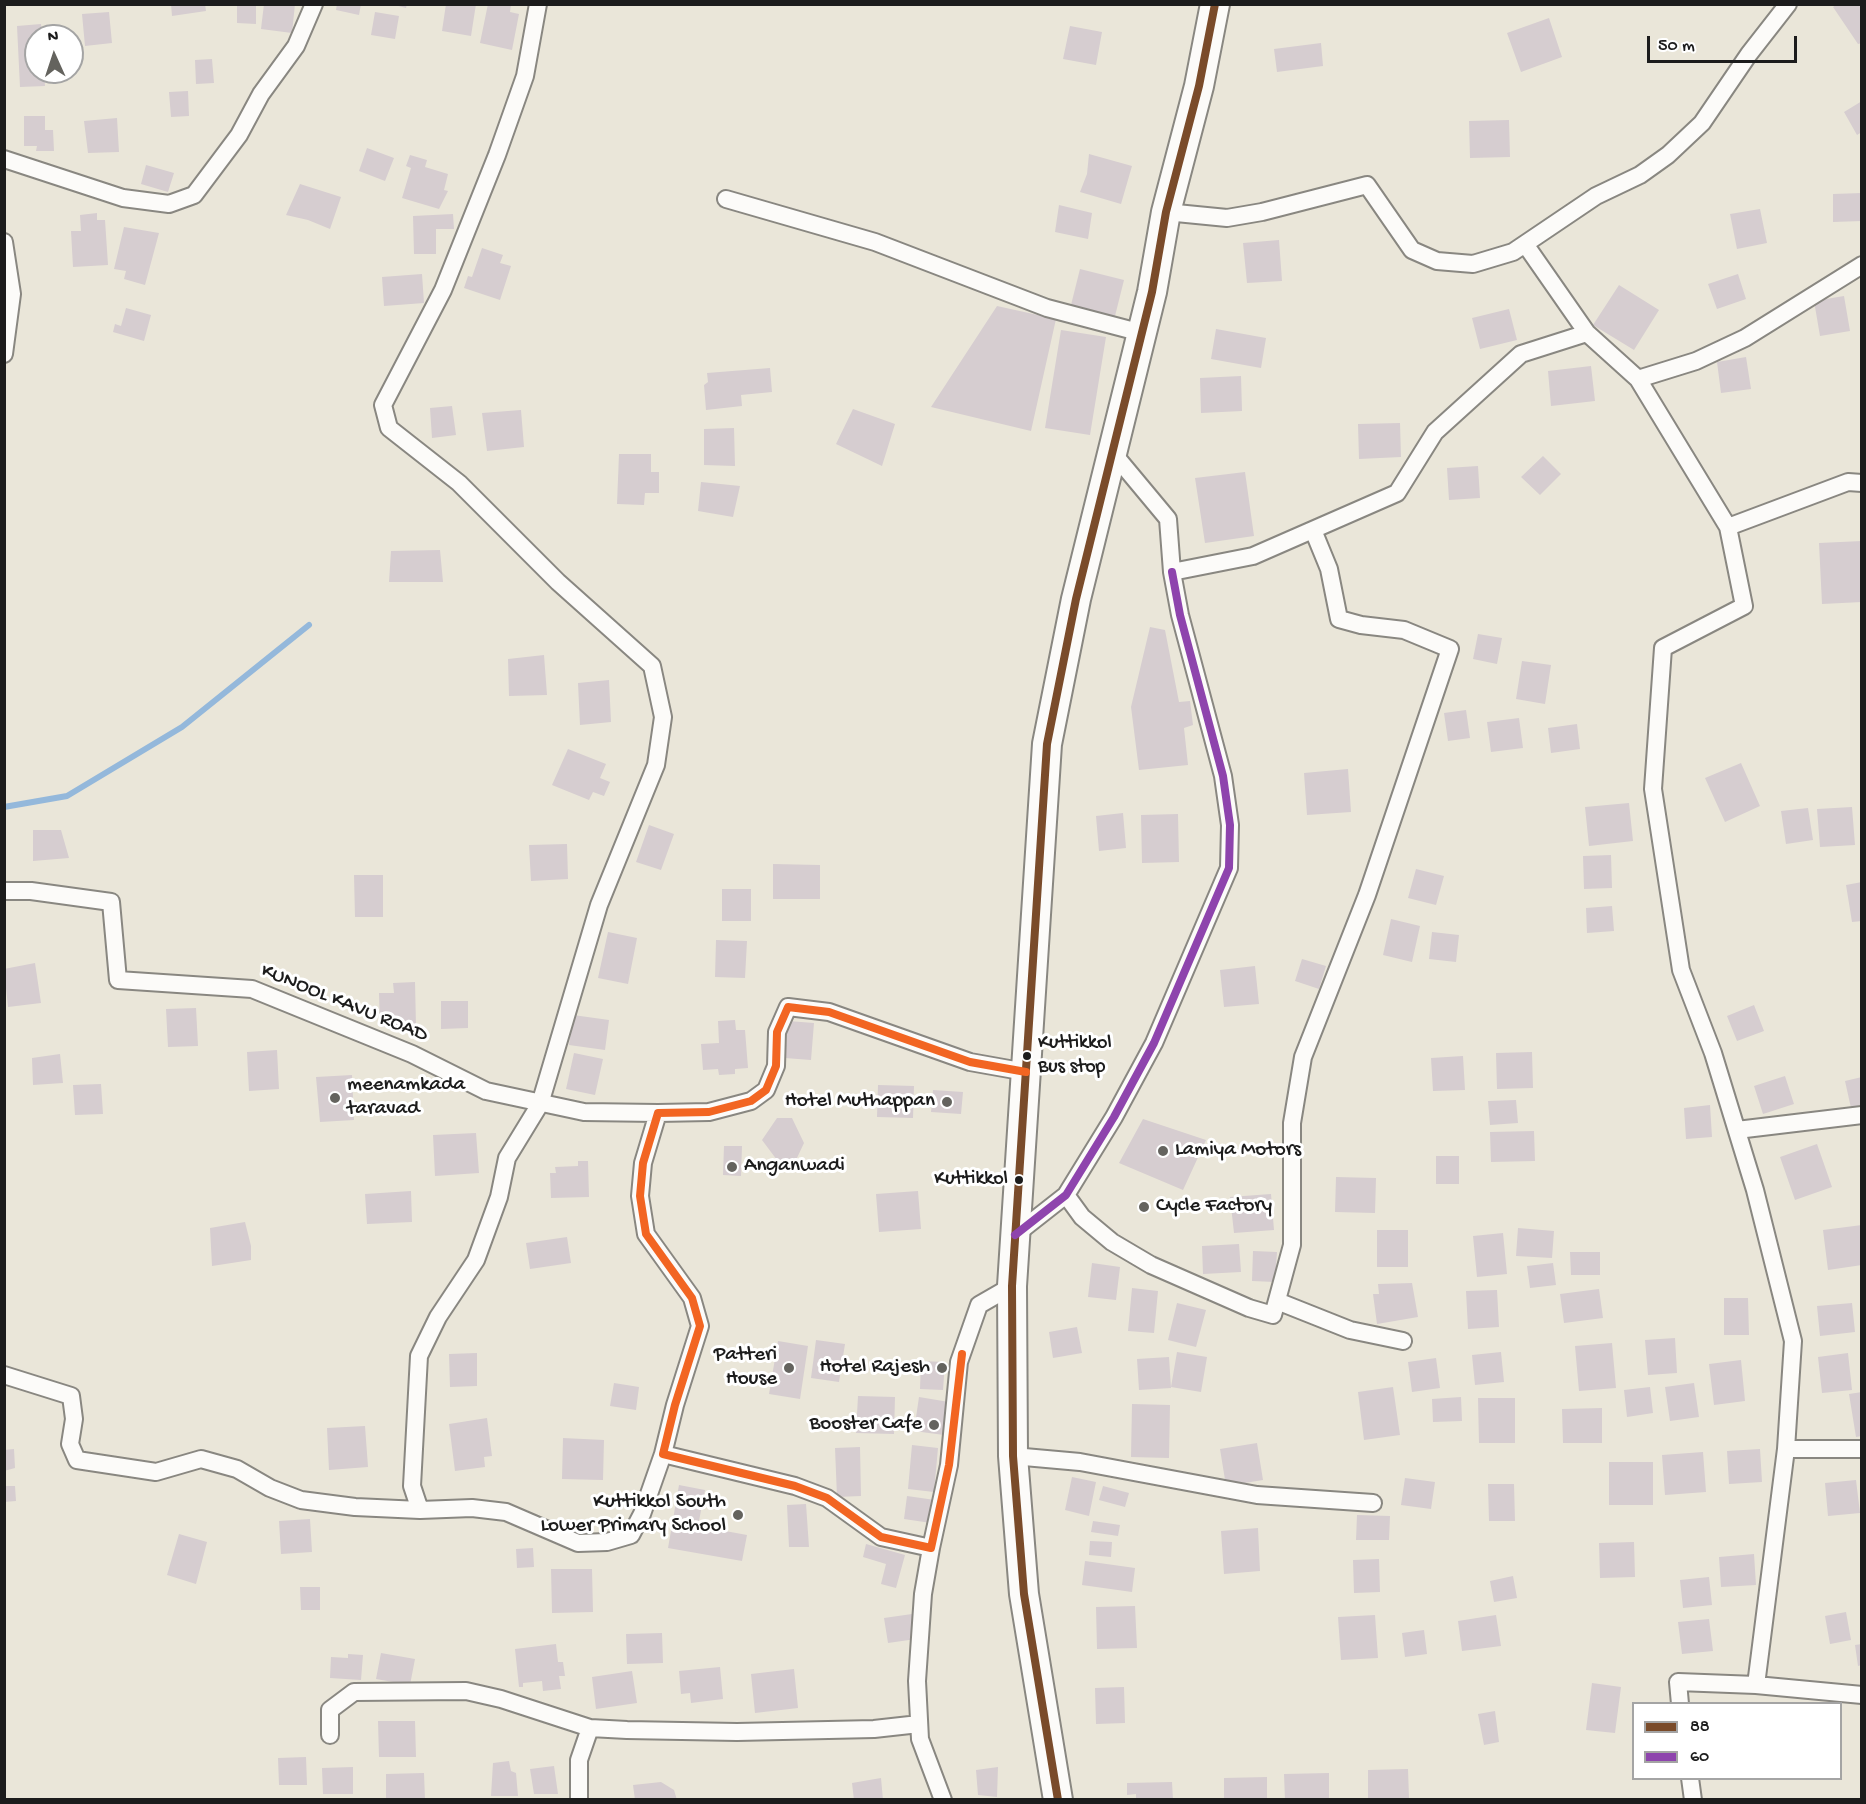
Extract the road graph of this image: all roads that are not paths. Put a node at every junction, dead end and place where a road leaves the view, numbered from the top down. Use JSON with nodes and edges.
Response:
{"nodes":[{"id":1,"x":314,"y":4,"type":"edge"},
{"id":2,"x":537,"y":4,"type":"edge"},
{"id":3,"x":1215,"y":4,"type":"edge"},
{"id":4,"x":1788,"y":4,"type":"edge"},
{"id":5,"x":4,"y":159,"type":"edge"},
{"id":6,"x":726,"y":199,"type":"dead end"},
{"id":7,"x":1166,"y":212,"type":"junction"},
{"id":8,"x":4,"y":242,"type":"edge"},
{"id":9,"x":1525,"y":244,"type":"junction"},
{"id":10,"x":1862,"y":266,"type":"edge"},
{"id":11,"x":1142,"y":333,"type":"junction"},
{"id":12,"x":1587,"y":333,"type":"junction"},
{"id":13,"x":4,"y":354,"type":"edge"},
{"id":14,"x":1638,"y":379,"type":"junction"},
{"id":15,"x":1113,"y":453,"type":"junction"},
{"id":16,"x":1862,"y":483,"type":"edge"},
{"id":17,"x":1728,"y":527,"type":"junction"},
{"id":18,"x":1313,"y":530,"type":"junction"},
{"id":19,"x":1172,"y":572,"type":"junction"},
{"id":20,"x":4,"y":891,"type":"edge"},
{"id":21,"x":1026,"y":1072,"type":"junction"},
{"id":22,"x":540,"y":1104,"type":"junction"},
{"id":23,"x":658,"y":1113,"type":"junction"},
{"id":24,"x":1862,"y":1115,"type":"edge"},
{"id":25,"x":1737,"y":1130,"type":"junction"},
{"id":26,"x":1066,"y":1195,"type":"junction"},
{"id":27,"x":1015,"y":1235,"type":"junction"},
{"id":28,"x":1012,"y":1286,"type":"junction"},
{"id":29,"x":1277,"y":1301,"type":"junction"},
{"id":30,"x":1403,"y":1341,"type":"dead end"},
{"id":31,"x":4,"y":1375,"type":"edge"},
{"id":32,"x":1786,"y":1449,"type":"junction"},
{"id":33,"x":1862,"y":1449,"type":"edge"},
{"id":34,"x":663,"y":1454,"type":"junction"},
{"id":35,"x":1013,"y":1456,"type":"junction"},
{"id":36,"x":1373,"y":1503,"type":"dead end"},
{"id":37,"x":420,"y":1510,"type":"junction"},
{"id":38,"x":931,"y":1548,"type":"junction"},
{"id":39,"x":1756,"y":1685,"type":"junction"},
{"id":40,"x":1862,"y":1695,"type":"edge"},
{"id":41,"x":1680,"y":1702,"type":"edge"},
{"id":42,"x":919,"y":1724,"type":"junction"},
{"id":43,"x":590,"y":1728,"type":"junction"},
{"id":44,"x":330,"y":1735,"type":"dead end"},
{"id":45,"x":1690,"y":1780,"type":"edge"},
{"id":46,"x":579,"y":1800,"type":"edge"},
{"id":47,"x":943,"y":1800,"type":"edge"},
{"id":48,"x":1058,"y":1800,"type":"edge"},
{"id":49,"x":1693,"y":1800,"type":"edge"}],
"edges":[{"from":1,"to":5,"type":"street"},
{"from":2,"to":22,"type":"street"},
{"from":3,"to":7,"type":"highway"},
{"from":4,"to":9,"type":"street"},
{"from":6,"to":11,"type":"street"},
{"from":7,"to":9,"type":"street"},
{"from":7,"to":11,"type":"highway"},
{"from":8,"to":13,"type":"street"},
{"from":9,"to":12,"type":"street"},
{"from":10,"to":14,"type":"street"},
{"from":11,"to":15,"type":"highway"},
{"from":12,"to":14,"type":"street"},
{"from":12,"to":18,"type":"street"},
{"from":14,"to":17,"type":"street"},
{"from":15,"to":19,"type":"street"},
{"from":15,"to":21,"type":"highway"},
{"from":16,"to":17,"type":"street"},
{"from":17,"to":25,"type":"street"},
{"from":18,"to":19,"type":"street"},
{"from":18,"to":29,"type":"street"},
{"from":19,"to":26,"type":"street"},
{"from":20,"to":22,"type":"street","name":"KUNOOL KAVU ROAD"},
{"from":21,"to":23,"type":"street","name":"KUNOOL KAVU ROAD"},
{"from":21,"to":27,"type":"highway"},
{"from":22,"to":23,"type":"street","name":"KUNOOL KAVU ROAD"},
{"from":22,"to":37,"type":"street"},
{"from":23,"to":34,"type":"street"},
{"from":24,"to":25,"type":"street"},
{"from":25,"to":32,"type":"street"},
{"from":26,"to":27,"type":"street"},
{"from":26,"to":29,"type":"street"},
{"from":27,"to":28,"type":"highway"},
{"from":28,"to":35,"type":"highway"},
{"from":28,"to":38,"type":"street"},
{"from":29,"to":30,"type":"street"},
{"from":31,"to":37,"type":"street"},
{"from":32,"to":33,"type":"street"},
{"from":32,"to":39,"type":"street"},
{"from":34,"to":37,"type":"street"},
{"from":34,"to":38,"type":"street"},
{"from":35,"to":36,"type":"street"},
{"from":35,"to":48,"type":"highway"},
{"from":38,"to":42,"type":"street"},
{"from":39,"to":40,"type":"street"},
{"from":39,"to":41,"type":"street"},
{"from":42,"to":43,"type":"street"},
{"from":42,"to":47,"type":"street"},
{"from":43,"to":44,"type":"street"},
{"from":43,"to":46,"type":"street"},
{"from":45,"to":49,"type":"street"}]}
